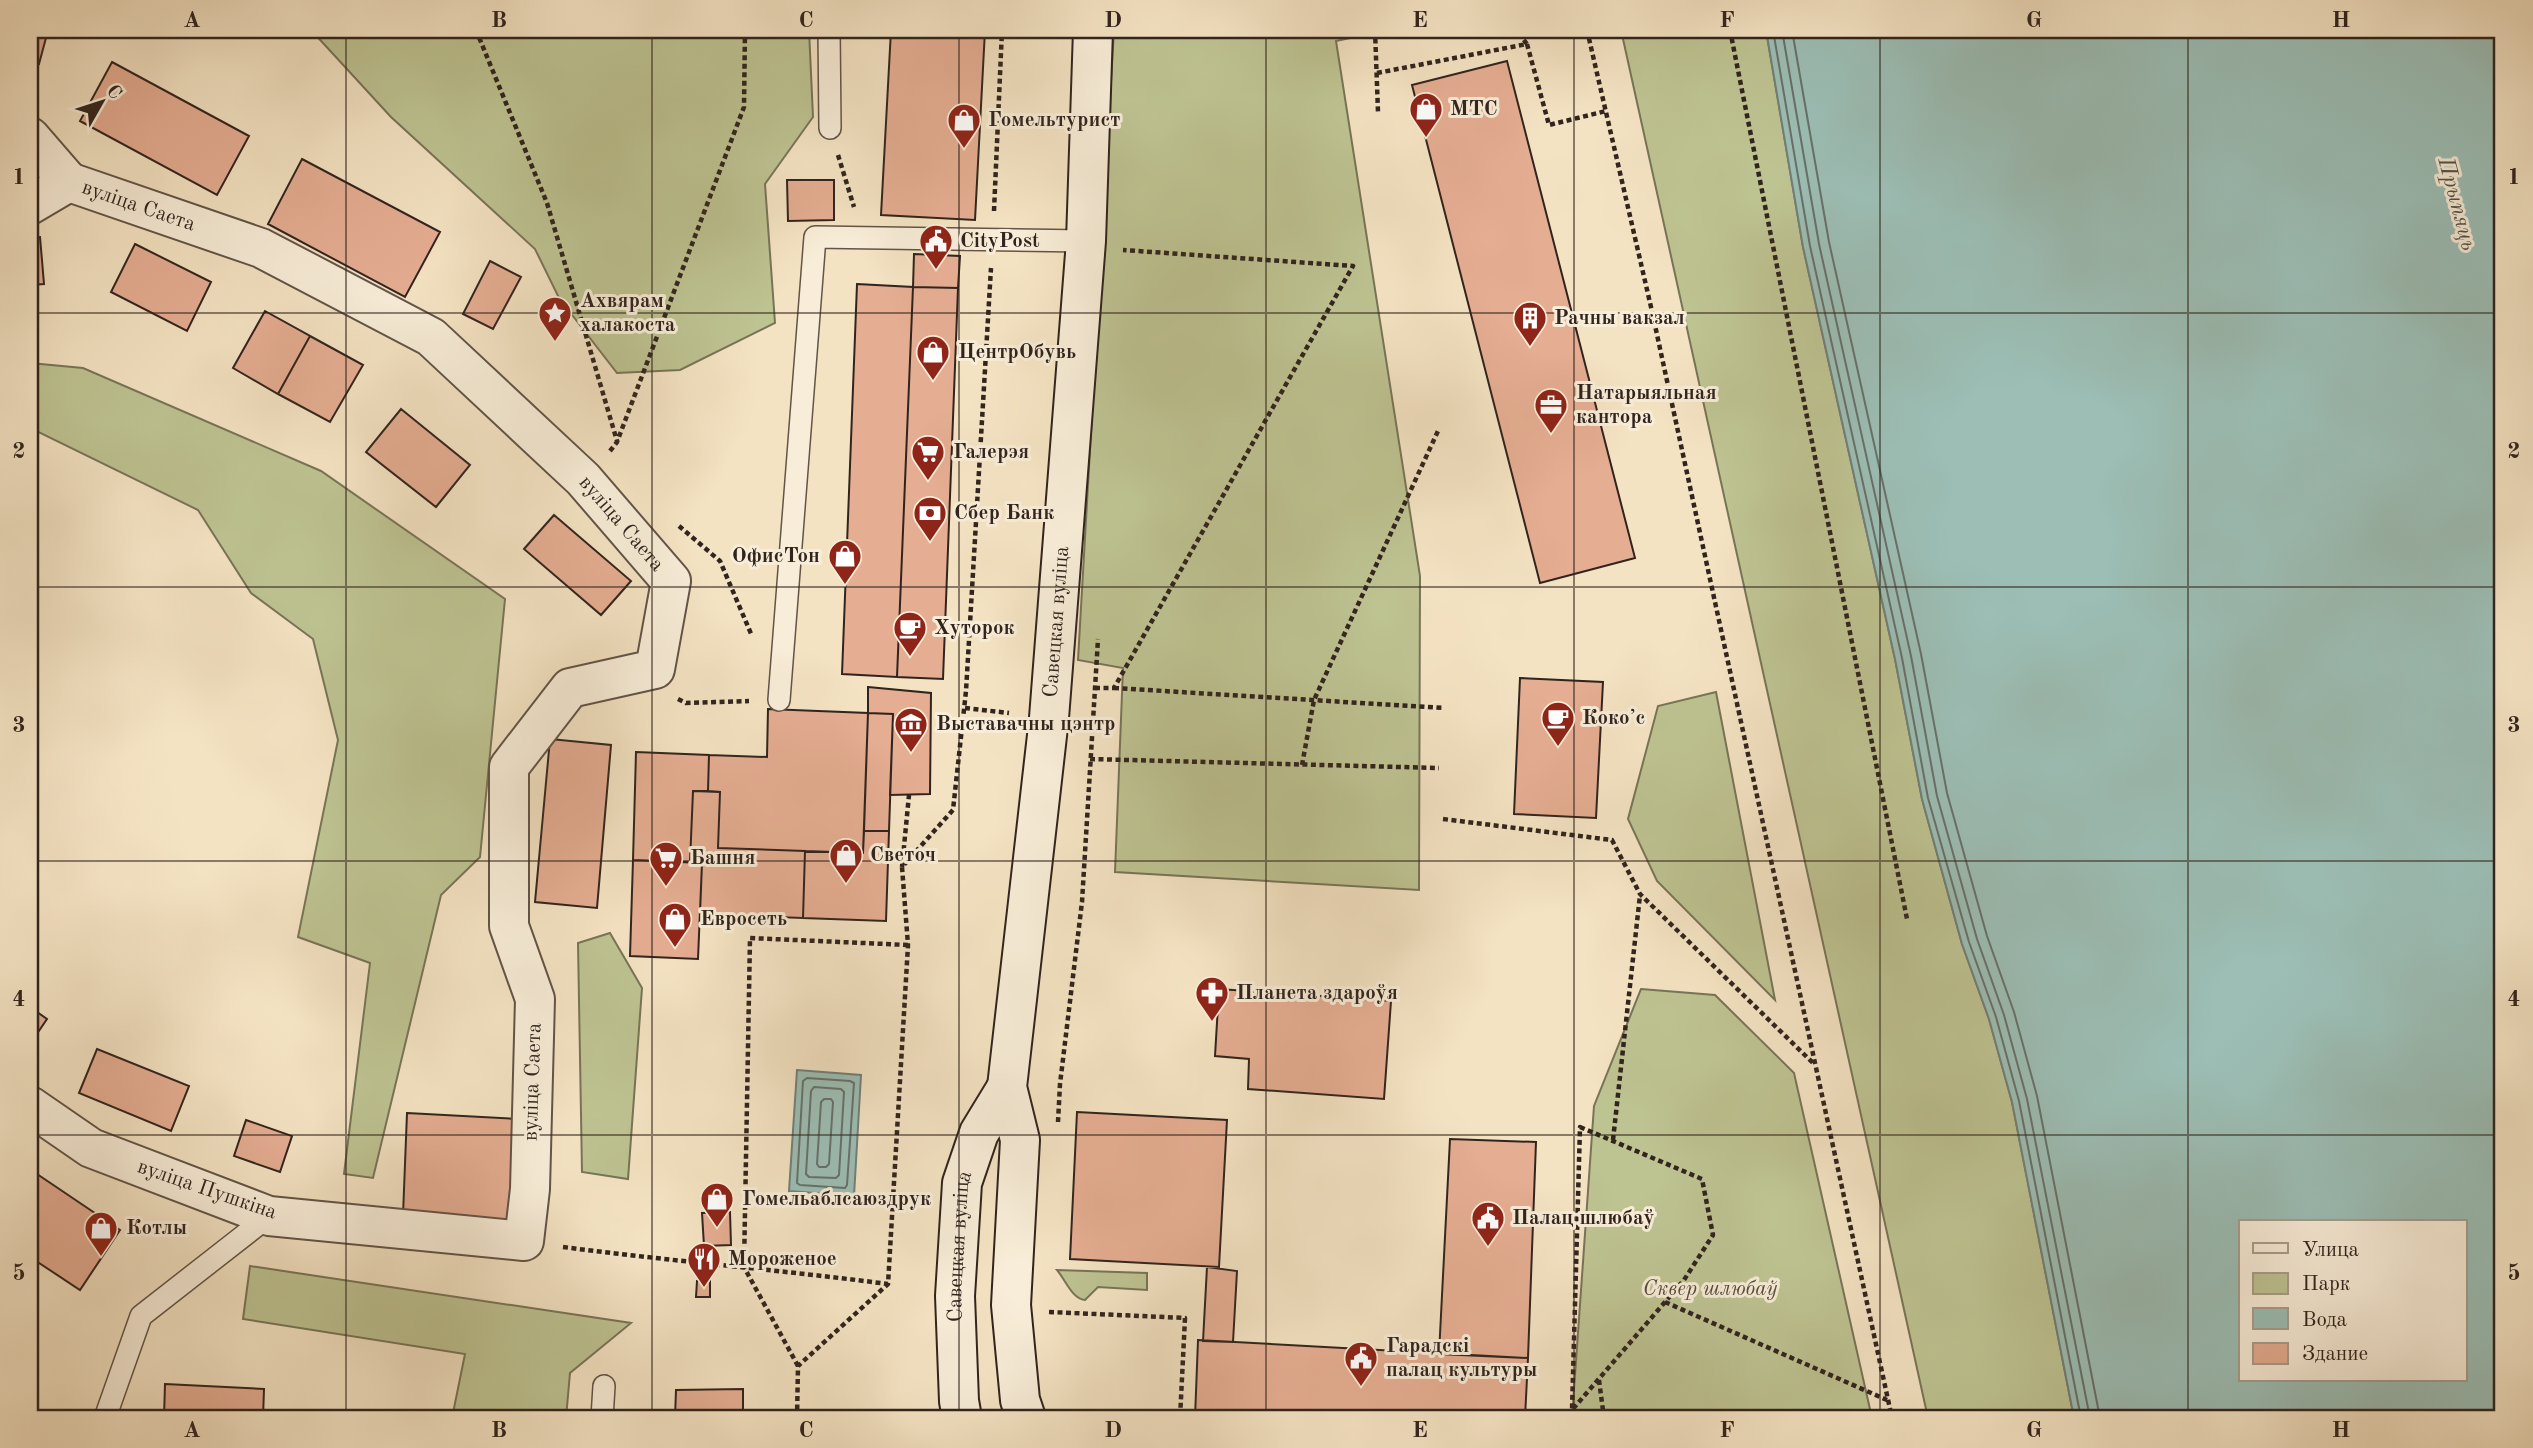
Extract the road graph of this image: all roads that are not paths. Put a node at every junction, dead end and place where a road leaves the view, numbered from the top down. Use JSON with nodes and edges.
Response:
{"nodes":[{"id":1,"x":829,"y":30,"type":"edge"},
{"id":2,"x":1093,"y":30,"type":"edge"},
{"id":3,"x":830,"y":128,"type":"road end"},
{"id":4,"x":30,"y":137,"type":"edge"},
{"id":5,"x":69,"y":182,"type":"junction"},
{"id":6,"x":30,"y":205,"type":"edge"},
{"id":7,"x":1086,"y":241,"type":"junction"},
{"id":8,"x":779,"y":700,"type":"road end"},
{"id":9,"x":1007,"y":1087,"type":"junction"},
{"id":10,"x":30,"y":1106,"type":"edge"},
{"id":11,"x":269,"y":1216,"type":"junction"},
{"id":12,"x":524,"y":1241,"type":"joint"},
{"id":13,"x":604,"y":1386,"type":"dead end"},
{"id":14,"x":105,"y":1418,"type":"edge"},
{"id":15,"x":602,"y":1418,"type":"edge"},
{"id":16,"x":962,"y":1418,"type":"edge"},
{"id":17,"x":1026,"y":1418,"type":"edge"}],
"edges":[{"from":1,"to":3,"type":"lane"},
{"from":2,"to":7,"type":"street","name":"Савецкая вуліца"},
{"from":4,"to":5,"type":"street"},
{"from":5,"to":6,"type":"street","name":"вуліца Саета"},
{"from":5,"to":12,"type":"street","name":"вуліца Саета"},
{"from":7,"to":8,"type":"lane"},
{"from":7,"to":9,"type":"street","name":"Савецкая вуліца"},
{"from":9,"to":16,"type":"street","name":"Савецкая вуліца"},
{"from":9,"to":17,"type":"street","name":"Савецкая вуліца"},
{"from":10,"to":11,"type":"street","name":"вуліца Пушкіна"},
{"from":11,"to":12,"type":"street","name":"вуліца Пушкіна"},
{"from":11,"to":14,"type":"lane"},
{"from":13,"to":15,"type":"lane"}]}
